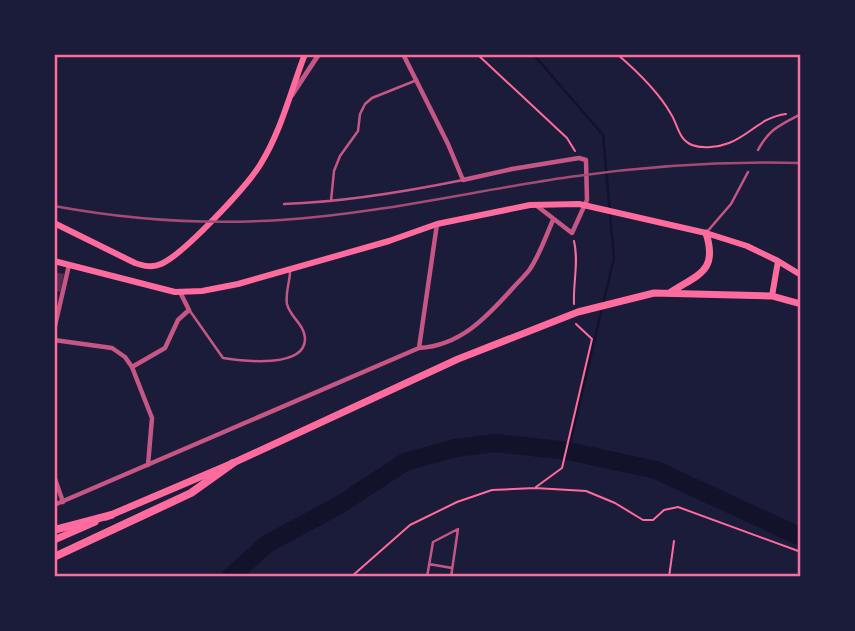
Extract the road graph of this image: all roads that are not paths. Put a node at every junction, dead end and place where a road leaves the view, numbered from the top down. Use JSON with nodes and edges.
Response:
{"nodes":[{"id":1,"x":305,"y":54,"type":"edge"},
{"id":2,"x":319,"y":54,"type":"edge"},
{"id":3,"x":403,"y":54,"type":"edge"},
{"id":4,"x":416,"y":80,"type":"junction"},
{"id":5,"x":288,"y":101,"type":"junction"},
{"id":6,"x":801,"y":114,"type":"edge"},
{"id":7,"x":758,"y":150,"type":"dead end"},
{"id":8,"x":748,"y":172,"type":"dead end"},
{"id":9,"x":463,"y":180,"type":"junction"},
{"id":10,"x":331,"y":201,"type":"junction"},
{"id":11,"x":284,"y":204,"type":"dead end"},
{"id":12,"x":536,"y":205,"type":"junction"},
{"id":13,"x":553,"y":220,"type":"junction"},
{"id":14,"x":54,"y":223,"type":"edge"},
{"id":15,"x":437,"y":223,"type":"junction"},
{"id":16,"x":706,"y":233,"type":"junction"},
{"id":17,"x":54,"y":261,"type":"edge"},
{"id":18,"x":778,"y":261,"type":"junction"},
{"id":19,"x":69,"y":265,"type":"junction"},
{"id":20,"x":289,"y":270,"type":"junction"},
{"id":21,"x":801,"y":275,"type":"edge"},
{"id":22,"x":180,"y":292,"type":"junction"},
{"id":23,"x":669,"y":293,"type":"junction"},
{"id":24,"x":772,"y":296,"type":"junction"},
{"id":25,"x":801,"y":304,"type":"edge"},
{"id":26,"x":188,"y":309,"type":"junction"},
{"id":27,"x":54,"y":330,"type":"edge"},
{"id":28,"x":54,"y":340,"type":"edge"},
{"id":29,"x":419,"y":348,"type":"junction"},
{"id":30,"x":132,"y":367,"type":"junction"},
{"id":31,"x":233,"y":463,"type":"junction"},
{"id":32,"x":148,"y":466,"type":"junction"},
{"id":33,"x":54,"y":476,"type":"edge"},
{"id":34,"x":63,"y":502,"type":"junction"},
{"id":35,"x":54,"y":505,"type":"edge"},
{"id":36,"x":111,"y":515,"type":"junction"},
{"id":37,"x":54,"y":530,"type":"edge"},
{"id":38,"x":54,"y":540,"type":"edge"},
{"id":39,"x":54,"y":557,"type":"edge"},
{"id":40,"x":429,"y":564,"type":"junction"},
{"id":41,"x":452,"y":568,"type":"junction"},
{"id":42,"x":427,"y":577,"type":"edge"},
{"id":43,"x":451,"y":577,"type":"edge"}],
"edges":[{"from":1,"to":5,"type":"main road"},
{"from":2,"to":5,"type":"street"},
{"from":3,"to":4,"type":"street"},
{"from":4,"to":9,"type":"street"},
{"from":4,"to":10,"type":"lane"},
{"from":5,"to":14,"type":"main road"},
{"from":6,"to":7,"type":"lane"},
{"from":8,"to":16,"type":"lane"},
{"from":9,"to":10,"type":"lane"},
{"from":9,"to":13,"type":"street"},
{"from":10,"to":11,"type":"lane"},
{"from":12,"to":13,"type":"street"},
{"from":12,"to":15,"type":"main road"},
{"from":12,"to":16,"type":"main road"},
{"from":13,"to":29,"type":"street"},
{"from":15,"to":20,"type":"main road"},
{"from":15,"to":29,"type":"street"},
{"from":16,"to":18,"type":"main road"},
{"from":16,"to":23,"type":"main road"},
{"from":17,"to":19,"type":"main road"},
{"from":18,"to":21,"type":"main road"},
{"from":18,"to":24,"type":"main road"},
{"from":19,"to":22,"type":"main road"},
{"from":19,"to":27,"type":"street"},
{"from":20,"to":22,"type":"main road"},
{"from":20,"to":26,"type":"lane"},
{"from":22,"to":26,"type":"street"},
{"from":23,"to":24,"type":"main road"},
{"from":23,"to":31,"type":"main road"},
{"from":24,"to":25,"type":"main road"},
{"from":26,"to":30,"type":"street"},
{"from":28,"to":30,"type":"street"},
{"from":29,"to":32,"type":"street"},
{"from":30,"to":32,"type":"street"},
{"from":31,"to":36,"type":"main road"},
{"from":31,"to":39,"type":"highway"},
{"from":32,"to":34,"type":"street"},
{"from":33,"to":34,"type":"street"},
{"from":34,"to":35,"type":"street"},
{"from":36,"to":37,"type":"highway"},
{"from":36,"to":38,"type":"main road"},
{"from":40,"to":41,"type":"lane"},
{"from":40,"to":41,"type":"lane"},
{"from":40,"to":42,"type":"lane"},
{"from":41,"to":43,"type":"lane"}]}
